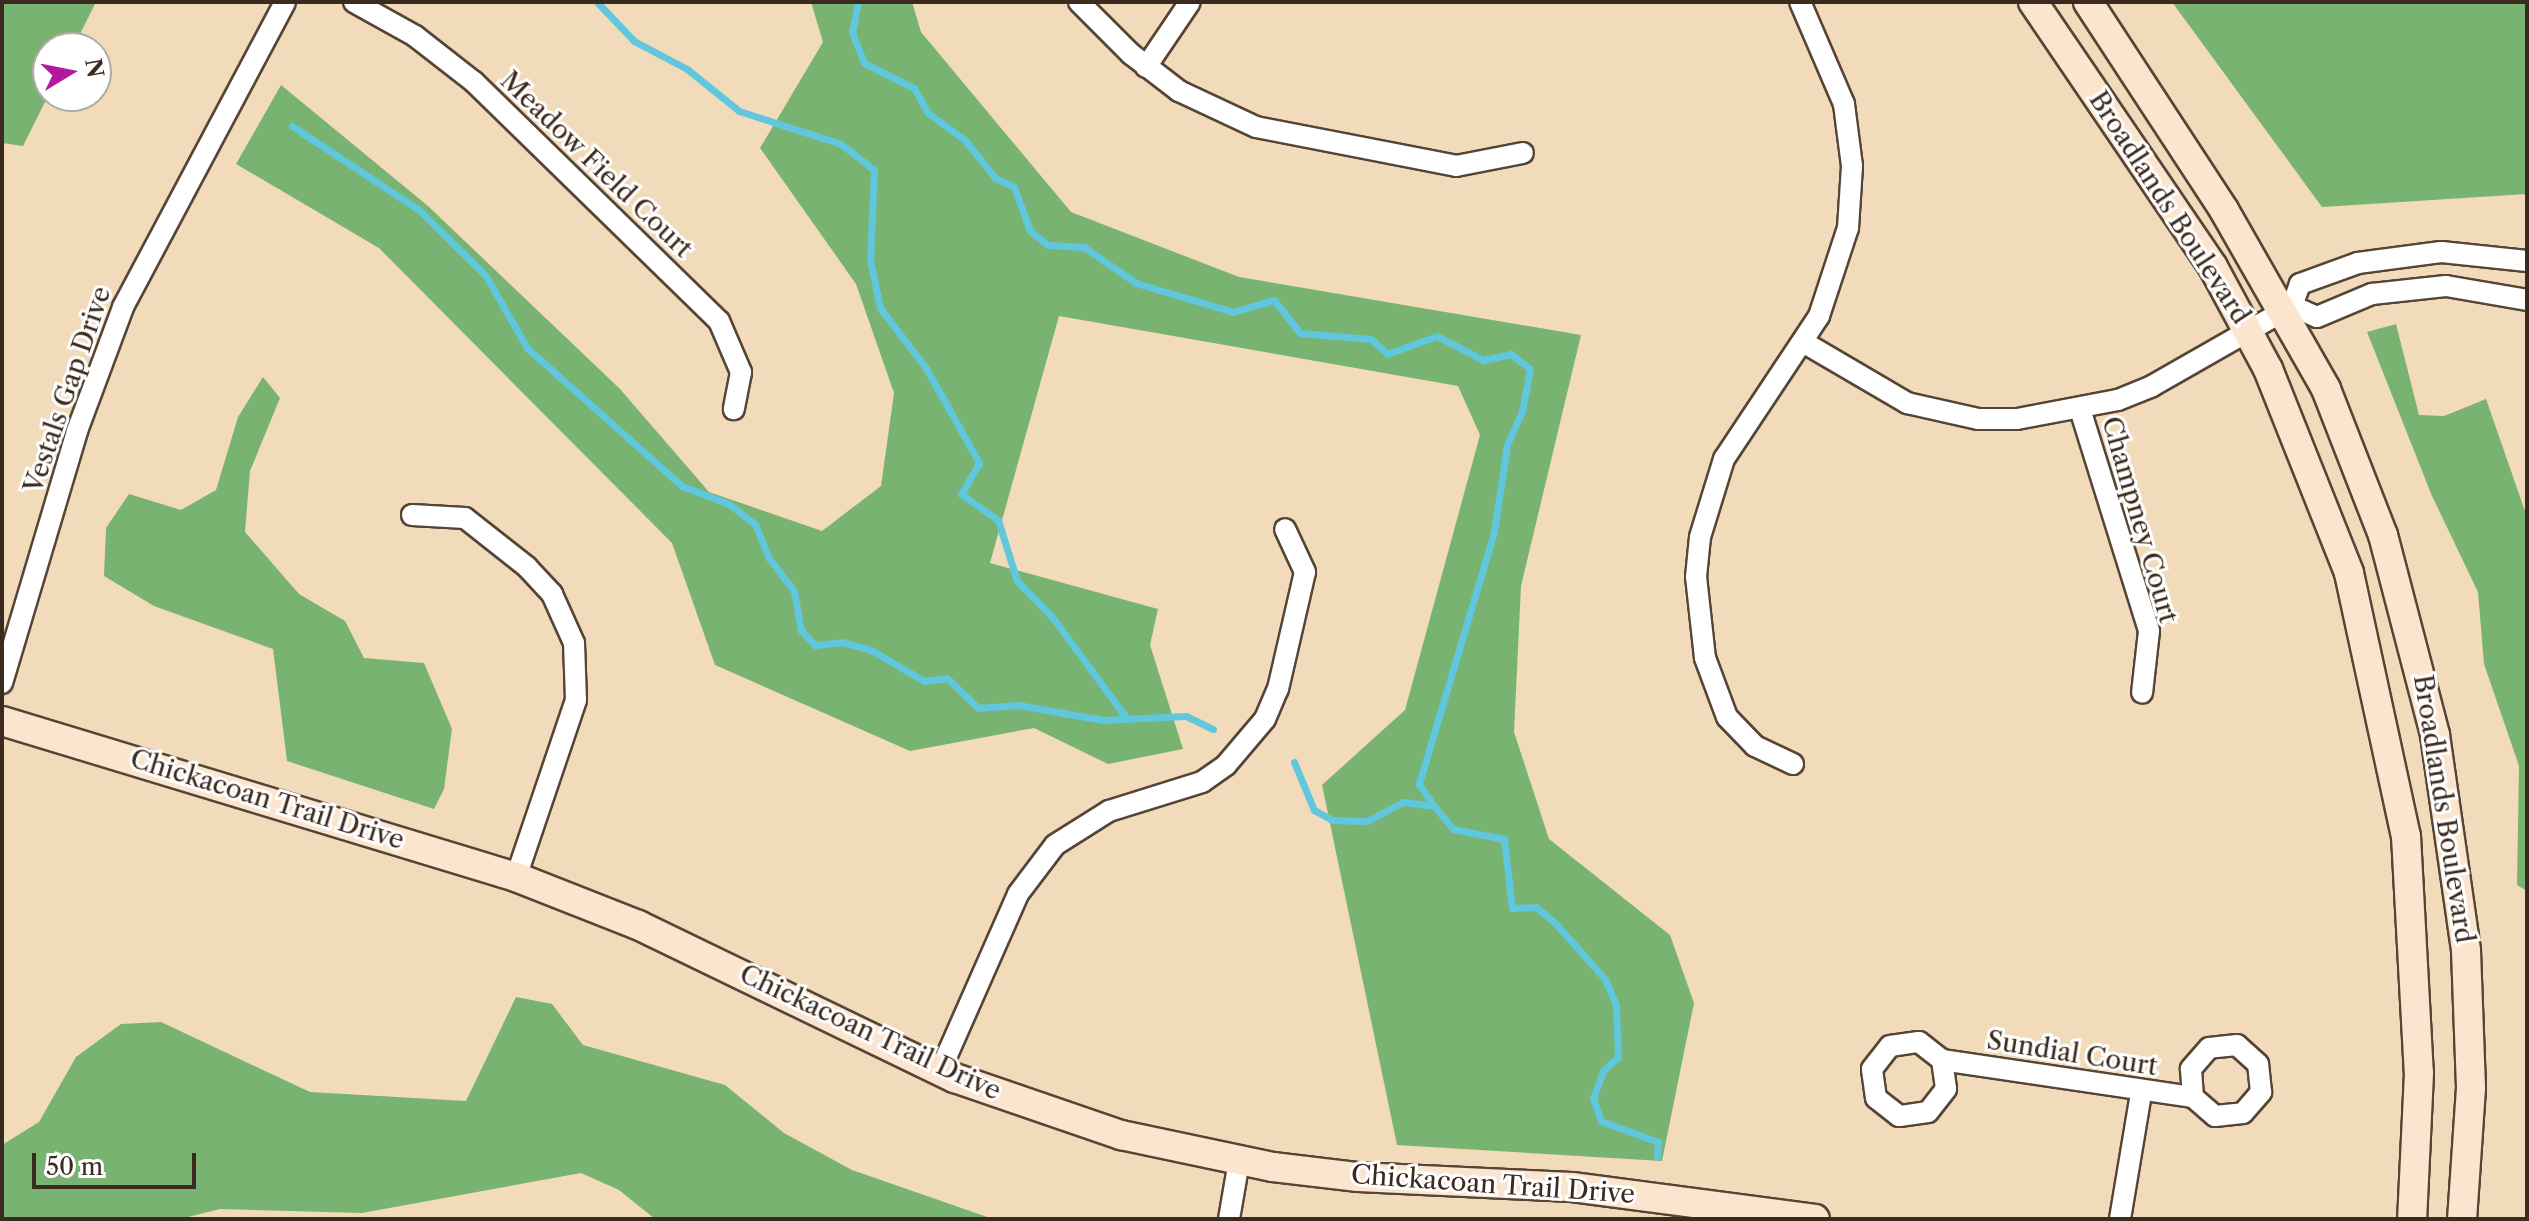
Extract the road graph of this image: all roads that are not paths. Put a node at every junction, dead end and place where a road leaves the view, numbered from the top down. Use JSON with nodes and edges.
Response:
{"nodes":[{"id":1,"x":285,"y":2,"type":"edge"},
{"id":2,"x":354,"y":2,"type":"edge"},
{"id":3,"x":1079,"y":2,"type":"edge"},
{"id":4,"x":1190,"y":2,"type":"edge"},
{"id":5,"x":1800,"y":2,"type":"edge"},
{"id":6,"x":2033,"y":2,"type":"edge"},
{"id":7,"x":2088,"y":2,"type":"edge"},
{"id":8,"x":1146,"y":67,"type":"junction"},
{"id":9,"x":1523,"y":153,"type":"dead end"},
{"id":10,"x":2527,"y":261,"type":"edge"},
{"id":11,"x":2527,"y":300,"type":"edge"},
{"id":12,"x":2287,"y":308,"type":"junction"},
{"id":13,"x":2247,"y":329,"type":"junction"},
{"id":14,"x":1803,"y":342,"type":"junction"},
{"id":15,"x":734,"y":409,"type":"dead end"},
{"id":16,"x":2080,"y":409,"type":"junction"},
{"id":17,"x":412,"y":515,"type":"dead end"},
{"id":18,"x":1285,"y":529,"type":"dead end"},
{"id":19,"x":2,"y":683,"type":"edge"},
{"id":20,"x":2142,"y":693,"type":"dead end"},
{"id":21,"x":2,"y":721,"type":"edge"},
{"id":22,"x":1793,"y":764,"type":"dead end"},
{"id":23,"x":516,"y":877,"type":"junction"},
{"id":24,"x":1942,"y":1060,"type":"dead end"},
{"id":25,"x":940,"y":1071,"type":"junction"},
{"id":26,"x":2141,"y":1093,"type":"junction"},
{"id":27,"x":2193,"y":1097,"type":"dead end"},
{"id":28,"x":1239,"y":1161,"type":"junction"},
{"id":29,"x":1229,"y":1219,"type":"edge"},
{"id":30,"x":1815,"y":1219,"type":"edge"},
{"id":31,"x":2120,"y":1219,"type":"edge"},
{"id":32,"x":2412,"y":1219,"type":"edge"},
{"id":33,"x":2462,"y":1219,"type":"edge"}],
"edges":[{"from":1,"to":19,"type":"street","name":"Vestals Gap Drive"},
{"from":2,"to":15,"type":"street","name":"Meadow Field Court"},
{"from":3,"to":8,"type":"street"},
{"from":4,"to":8,"type":"street"},
{"from":5,"to":14,"type":"street"},
{"from":6,"to":13,"type":"main road","name":"Broadlands Boulevard"},
{"from":7,"to":12,"type":"main road","name":"Broadlands Boulevard"},
{"from":8,"to":9,"type":"street"},
{"from":10,"to":12,"type":"street"},
{"from":11,"to":12,"type":"street"},
{"from":12,"to":13,"type":"street"},
{"from":12,"to":33,"type":"main road","name":"Broadlands Boulevard"},
{"from":13,"to":16,"type":"street"},
{"from":13,"to":32,"type":"main road","name":"Broadlands Boulevard"},
{"from":14,"to":16,"type":"street"},
{"from":14,"to":22,"type":"street"},
{"from":16,"to":20,"type":"street","name":"Champney Court"},
{"from":17,"to":23,"type":"street"},
{"from":18,"to":25,"type":"street"},
{"from":21,"to":23,"type":"main road","name":"Chickacoan Trail Drive"},
{"from":23,"to":25,"type":"main road","name":"Chickacoan Trail Drive"},
{"from":24,"to":26,"type":"street","name":"Sundial Court"},
{"from":25,"to":28,"type":"main road","name":"Chickacoan Trail Drive"},
{"from":26,"to":27,"type":"street","name":"Sundial Court"},
{"from":26,"to":31,"type":"street"},
{"from":28,"to":29,"type":"street"},
{"from":28,"to":30,"type":"main road","name":"Chickacoan Trail Drive"}]}
